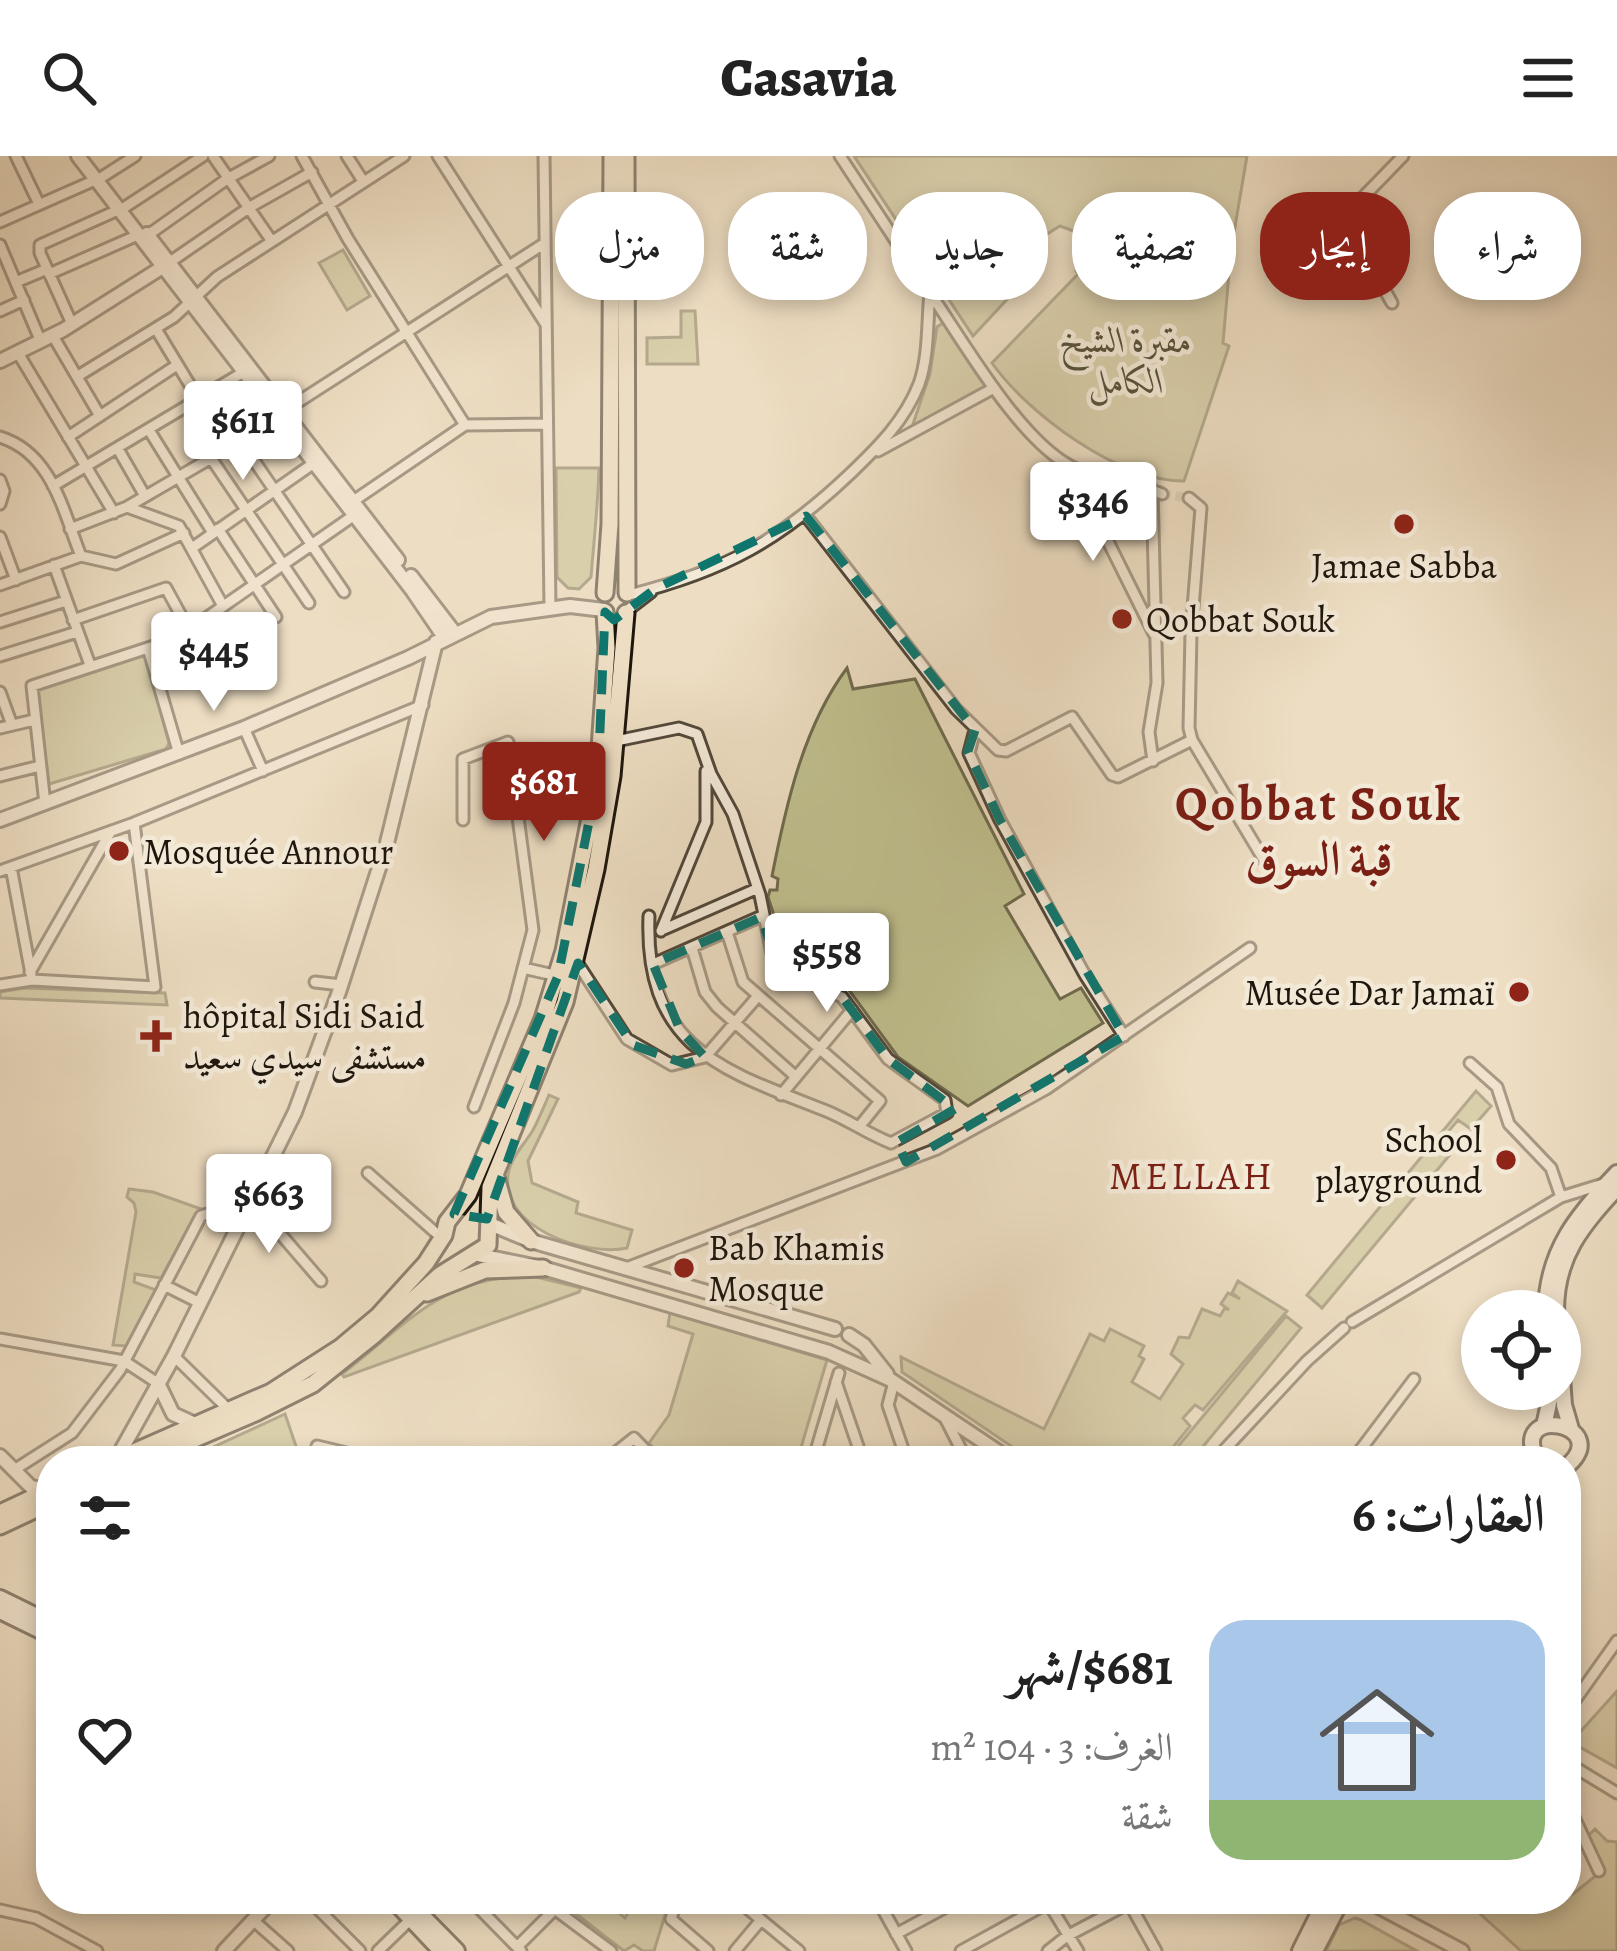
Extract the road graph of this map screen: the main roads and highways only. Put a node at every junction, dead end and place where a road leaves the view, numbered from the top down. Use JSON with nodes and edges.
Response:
{"nodes":[{"id":1,"x":613,"y":156,"type":"edge"},
{"id":2,"x":626,"y":156,"type":"edge"},
{"id":3,"x":604,"y":603,"type":"junction"},
{"id":4,"x":628,"y":603,"type":"junction"},
{"id":5,"x":495,"y":1174,"type":"junction"},
{"id":6,"x":1614,"y":1181,"type":"edge"},
{"id":7,"x":454,"y":1214,"type":"junction"},
{"id":8,"x":488,"y":1221,"type":"junction"},
{"id":9,"x":444,"y":1235,"type":"junction"},
{"id":10,"x":531,"y":1241,"type":"road end"},
{"id":11,"x":474,"y":1256,"type":"junction"},
{"id":12,"x":543,"y":1268,"type":"road end"},
{"id":13,"x":1547,"y":1290,"type":"edge"},
{"id":14,"x":1558,"y":1290,"type":"edge"},
{"id":15,"x":413,"y":1299,"type":"junction"},
{"id":16,"x":1547,"y":1410,"type":"edge"},
{"id":17,"x":1565,"y":1410,"type":"edge"},
{"id":18,"x":1544,"y":1426,"type":"junction"},
{"id":19,"x":1571,"y":1429,"type":"junction"},
{"id":20,"x":147,"y":1446,"type":"edge"},
{"id":21,"x":182,"y":1446,"type":"edge"},
{"id":22,"x":1534,"y":1446,"type":"edge"},
{"id":23,"x":1578,"y":1446,"type":"edge"},
{"id":24,"x":36,"y":1499,"type":"edge"},
{"id":25,"x":36,"y":1503,"type":"edge"},
{"id":26,"x":0,"y":1513,"type":"edge"},
{"id":27,"x":0,"y":1526,"type":"edge"},
{"id":28,"x":0,"y":1598,"type":"edge"},
{"id":29,"x":0,"y":1611,"type":"edge"},
{"id":30,"x":36,"y":1616,"type":"edge"},
{"id":31,"x":36,"y":1629,"type":"edge"},
{"id":32,"x":412,"y":1914,"type":"edge"},
{"id":33,"x":1318,"y":1914,"type":"edge"},
{"id":34,"x":1334,"y":1914,"type":"edge"},
{"id":35,"x":415,"y":1916,"type":"junction"},
{"id":36,"x":441,"y":1951,"type":"edge"},
{"id":37,"x":457,"y":1951,"type":"edge"},
{"id":38,"x":1300,"y":1951,"type":"edge"},
{"id":39,"x":1315,"y":1951,"type":"edge"}],
"edges":[{"from":1,"to":3,"type":"main road"},
{"from":2,"to":4,"type":"main road"},
{"from":3,"to":4,"type":"main road"},
{"from":3,"to":4,"type":"main road"},
{"from":3,"to":7,"type":"main road"},
{"from":4,"to":5,"type":"main road"},
{"from":5,"to":8,"type":"main road"},
{"from":5,"to":10,"type":"main road"},
{"from":6,"to":13,"type":"main road"},
{"from":6,"to":14,"type":"main road"},
{"from":7,"to":8,"type":"main road"},
{"from":7,"to":9,"type":"main road"},
{"from":8,"to":11,"type":"main road"},
{"from":9,"to":11,"type":"main road"},
{"from":9,"to":20,"type":"main road"},
{"from":11,"to":15,"type":"main road"},
{"from":12,"to":15,"type":"main road"},
{"from":15,"to":21,"type":"main road"},
{"from":16,"to":18,"type":"main road"},
{"from":17,"to":19,"type":"main road"},
{"from":18,"to":19,"type":"main road"},
{"from":18,"to":22,"type":"main road"},
{"from":19,"to":23,"type":"main road"},
{"from":24,"to":26,"type":"main road"},
{"from":25,"to":27,"type":"main road"},
{"from":28,"to":30,"type":"main road"},
{"from":29,"to":31,"type":"main road"},
{"from":32,"to":35,"type":"main road"},
{"from":33,"to":38,"type":"main road"},
{"from":34,"to":39,"type":"main road"},
{"from":35,"to":36,"type":"main road"},
{"from":35,"to":37,"type":"main road"}]}
